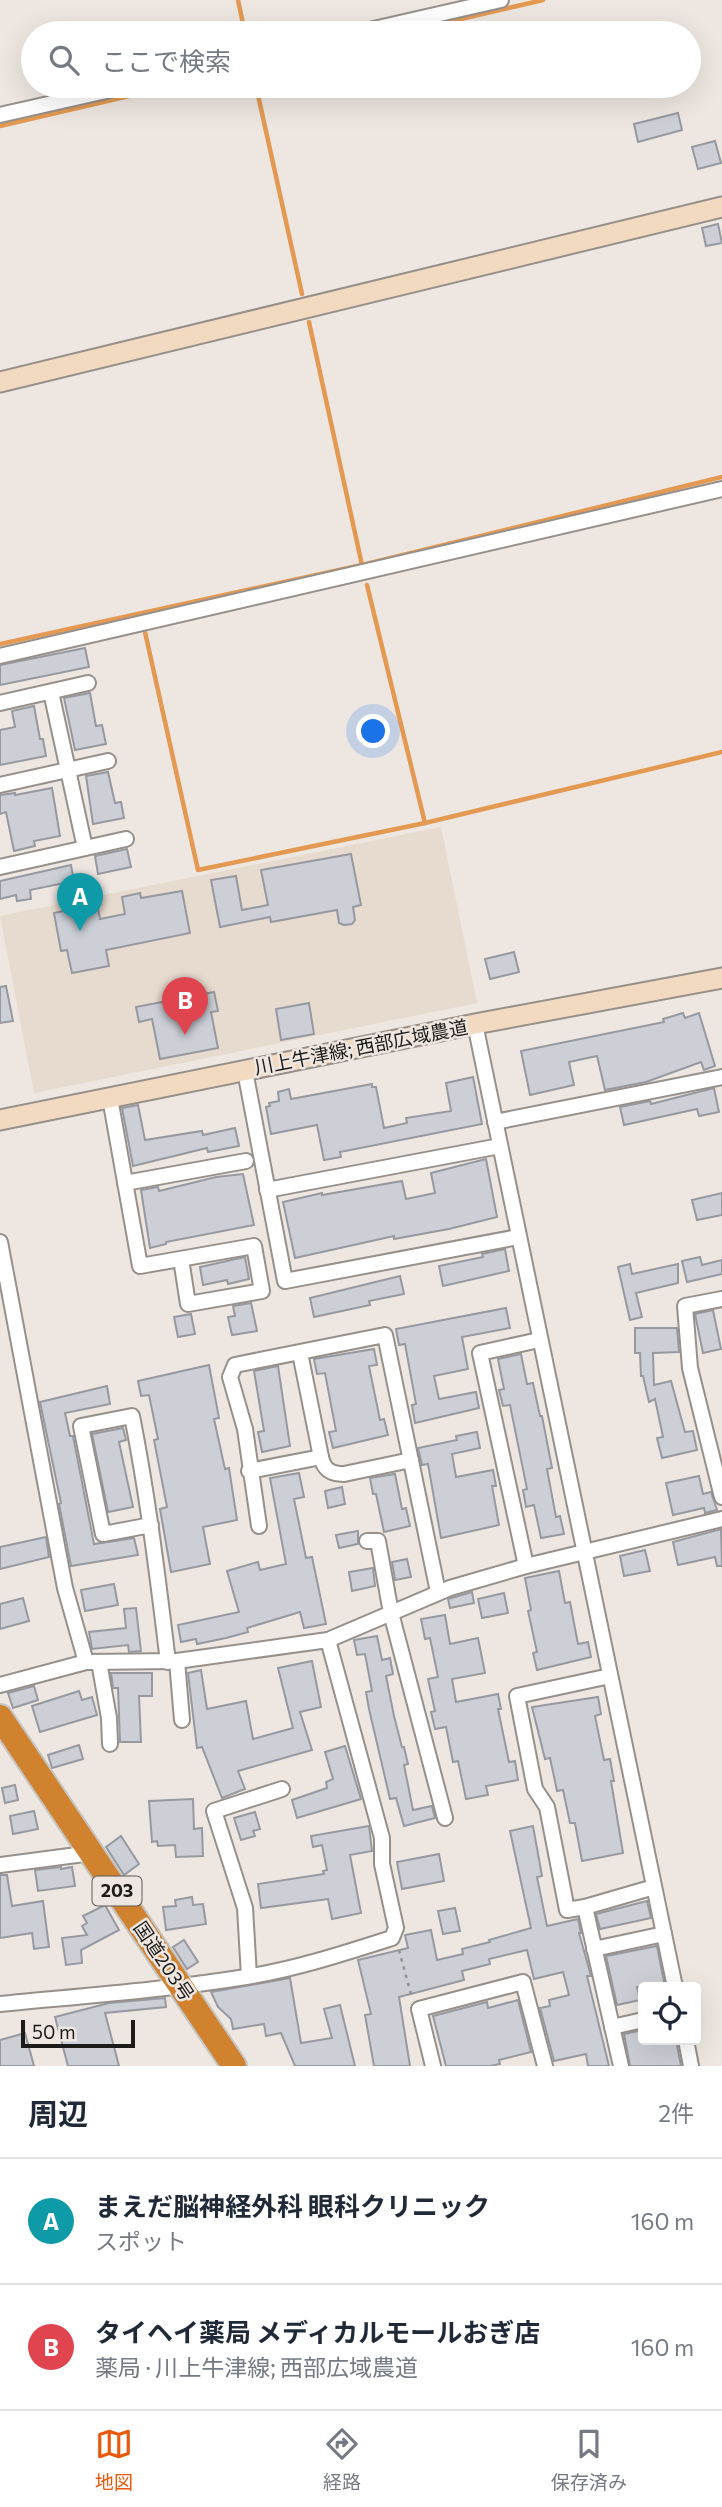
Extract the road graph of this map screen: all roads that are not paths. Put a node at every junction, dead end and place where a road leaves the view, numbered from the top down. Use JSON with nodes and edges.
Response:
{"nodes":[{"id":1,"x":501,"y":0,"type":"edge"},
{"id":2,"x":409,"y":21,"type":"edge"},
{"id":3,"x":75,"y":98,"type":"edge"},
{"id":4,"x":0,"y":115,"type":"edge"},
{"id":5,"x":722,"y":207,"type":"edge"},
{"id":6,"x":0,"y":382,"type":"edge"},
{"id":7,"x":722,"y":489,"type":"edge"},
{"id":8,"x":0,"y":656,"type":"edge"},
{"id":9,"x":88,"y":683,"type":"dead end"},
{"id":10,"x":51,"y":692,"type":"junction"},
{"id":11,"x":0,"y":703,"type":"edge"},
{"id":12,"x":108,"y":761,"type":"dead end"},
{"id":13,"x":69,"y":770,"type":"junction"},
{"id":14,"x":0,"y":785,"type":"edge"},
{"id":15,"x":126,"y":839,"type":"dead end"},
{"id":16,"x":85,"y":848,"type":"junction"},
{"id":17,"x":0,"y":867,"type":"edge"},
{"id":18,"x":722,"y":978,"type":"edge"},
{"id":19,"x":475,"y":1024,"type":"junction"},
{"id":20,"x":245,"y":1071,"type":"junction"},
{"id":21,"x":722,"y":1077,"type":"edge"},
{"id":22,"x":110,"y":1098,"type":"junction"},
{"id":23,"x":0,"y":1120,"type":"edge"},
{"id":24,"x":495,"y":1122,"type":"junction"},
{"id":25,"x":500,"y":1146,"type":"junction"},
{"id":26,"x":246,"y":1161,"type":"dead end"},
{"id":27,"x":125,"y":1182,"type":"junction"},
{"id":28,"x":267,"y":1190,"type":"junction"},
{"id":29,"x":518,"y":1237,"type":"junction"},
{"id":30,"x":0,"y":1242,"type":"edge"},
{"id":31,"x":181,"y":1259,"type":"junction"},
{"id":32,"x":722,"y":1299,"type":"edge"},
{"id":33,"x":539,"y":1340,"type":"junction"},
{"id":34,"x":300,"y":1353,"type":"junction"},
{"id":35,"x":321,"y":1457,"type":"junction"},
{"id":36,"x":411,"y":1460,"type":"junction"},
{"id":37,"x":249,"y":1471,"type":"junction"},
{"id":38,"x":722,"y":1497,"type":"edge"},
{"id":39,"x":722,"y":1519,"type":"edge"},
{"id":40,"x":151,"y":1525,"type":"junction"},
{"id":41,"x":259,"y":1526,"type":"dead end"},
{"id":42,"x":367,"y":1541,"type":"dead end"},
{"id":43,"x":583,"y":1553,"type":"junction"},
{"id":44,"x":526,"y":1566,"type":"junction"},
{"id":45,"x":438,"y":1592,"type":"junction"},
{"id":46,"x":391,"y":1613,"type":"junction"},
{"id":47,"x":328,"y":1640,"type":"junction"},
{"id":48,"x":92,"y":1662,"type":"junction"},
{"id":49,"x":173,"y":1662,"type":"junction"},
{"id":50,"x":610,"y":1676,"type":"junction"},
{"id":51,"x":0,"y":1685,"type":"edge"},
{"id":52,"x":0,"y":1717,"type":"edge"},
{"id":53,"x":182,"y":1720,"type":"dead end"},
{"id":54,"x":110,"y":1744,"type":"dead end"},
{"id":55,"x":282,"y":1789,"type":"dead end"},
{"id":56,"x":445,"y":1818,"type":"dead end"},
{"id":57,"x":92,"y":1853,"type":"junction"},
{"id":58,"x":0,"y":1865,"type":"edge"},
{"id":59,"x":654,"y":1887,"type":"junction"},
{"id":60,"x":584,"y":1907,"type":"junction"},
{"id":61,"x":664,"y":1934,"type":"junction"},
{"id":62,"x":594,"y":1949,"type":"junction"},
{"id":63,"x":249,"y":1976,"type":"junction"},
{"id":64,"x":674,"y":1982,"type":"edge"},
{"id":65,"x":181,"y":1986,"type":"junction"},
{"id":66,"x":0,"y":2004,"type":"edge"},
{"id":67,"x":638,"y":2021,"type":"edge"},
{"id":68,"x":612,"y":2027,"type":"junction"},
{"id":69,"x":687,"y":2045,"type":"edge"},
{"id":70,"x":234,"y":2066,"type":"edge"},
{"id":71,"x":433,"y":2066,"type":"edge"},
{"id":72,"x":545,"y":2066,"type":"edge"},
{"id":73,"x":621,"y":2066,"type":"edge"},
{"id":74,"x":691,"y":2066,"type":"edge"}],
"edges":[{"from":1,"to":2,"type":"street"},
{"from":3,"to":4,"type":"street"},
{"from":5,"to":6,"type":"street"},
{"from":7,"to":8,"type":"street"},
{"from":9,"to":10,"type":"street"},
{"from":10,"to":11,"type":"street"},
{"from":10,"to":13,"type":"street"},
{"from":12,"to":13,"type":"street"},
{"from":13,"to":14,"type":"street"},
{"from":13,"to":16,"type":"street"},
{"from":15,"to":16,"type":"street"},
{"from":16,"to":17,"type":"street"},
{"from":18,"to":19,"type":"street","name":"川上牛津線; 西部広域農道"},
{"from":19,"to":20,"type":"street","name":"川上牛津線; 西部広域農道"},
{"from":19,"to":24,"type":"street"},
{"from":20,"to":22,"type":"street","name":"川上牛津線; 西部広域農道"},
{"from":20,"to":28,"type":"street"},
{"from":21,"to":24,"type":"street"},
{"from":22,"to":23,"type":"street","name":"川上牛津線; 西部広域農道"},
{"from":22,"to":27,"type":"street"},
{"from":24,"to":25,"type":"street"},
{"from":25,"to":28,"type":"street"},
{"from":25,"to":29,"type":"street"},
{"from":26,"to":27,"type":"street"},
{"from":27,"to":31,"type":"street"},
{"from":28,"to":29,"type":"street"},
{"from":29,"to":33,"type":"street"},
{"from":30,"to":48,"type":"street"},
{"from":31,"to":31,"type":"street"},
{"from":32,"to":38,"type":"street"},
{"from":33,"to":43,"type":"street"},
{"from":33,"to":44,"type":"street"},
{"from":34,"to":35,"type":"street"},
{"from":34,"to":36,"type":"street"},
{"from":34,"to":37,"type":"street"},
{"from":35,"to":36,"type":"street"},
{"from":35,"to":37,"type":"street"},
{"from":36,"to":45,"type":"street"},
{"from":37,"to":41,"type":"street"},
{"from":39,"to":43,"type":"street"},
{"from":40,"to":40,"type":"street"},
{"from":40,"to":49,"type":"street"},
{"from":42,"to":46,"type":"street"},
{"from":43,"to":44,"type":"street"},
{"from":43,"to":50,"type":"street"},
{"from":44,"to":45,"type":"street"},
{"from":45,"to":46,"type":"street"},
{"from":46,"to":47,"type":"street"},
{"from":46,"to":56,"type":"street"},
{"from":47,"to":49,"type":"street"},
{"from":47,"to":63,"type":"street"},
{"from":48,"to":49,"type":"street"},
{"from":48,"to":51,"type":"street"},
{"from":48,"to":54,"type":"street"},
{"from":49,"to":53,"type":"street"},
{"from":50,"to":59,"type":"street"},
{"from":50,"to":60,"type":"street"},
{"from":52,"to":57,"type":"highway","name":"国道203号","number":"203"},
{"from":55,"to":63,"type":"street"},
{"from":57,"to":58,"type":"street"},
{"from":57,"to":65,"type":"highway","name":"国道203号","number":"203"},
{"from":59,"to":60,"type":"street"},
{"from":59,"to":61,"type":"street"},
{"from":60,"to":62,"type":"street"},
{"from":61,"to":62,"type":"street"},
{"from":61,"to":64,"type":"street"},
{"from":62,"to":68,"type":"street"},
{"from":63,"to":65,"type":"street"},
{"from":65,"to":66,"type":"street"},
{"from":65,"to":70,"type":"highway","name":"国道203号","number":"203"},
{"from":67,"to":68,"type":"street"},
{"from":68,"to":73,"type":"street"},
{"from":69,"to":74,"type":"street"},
{"from":71,"to":72,"type":"street"}]}
